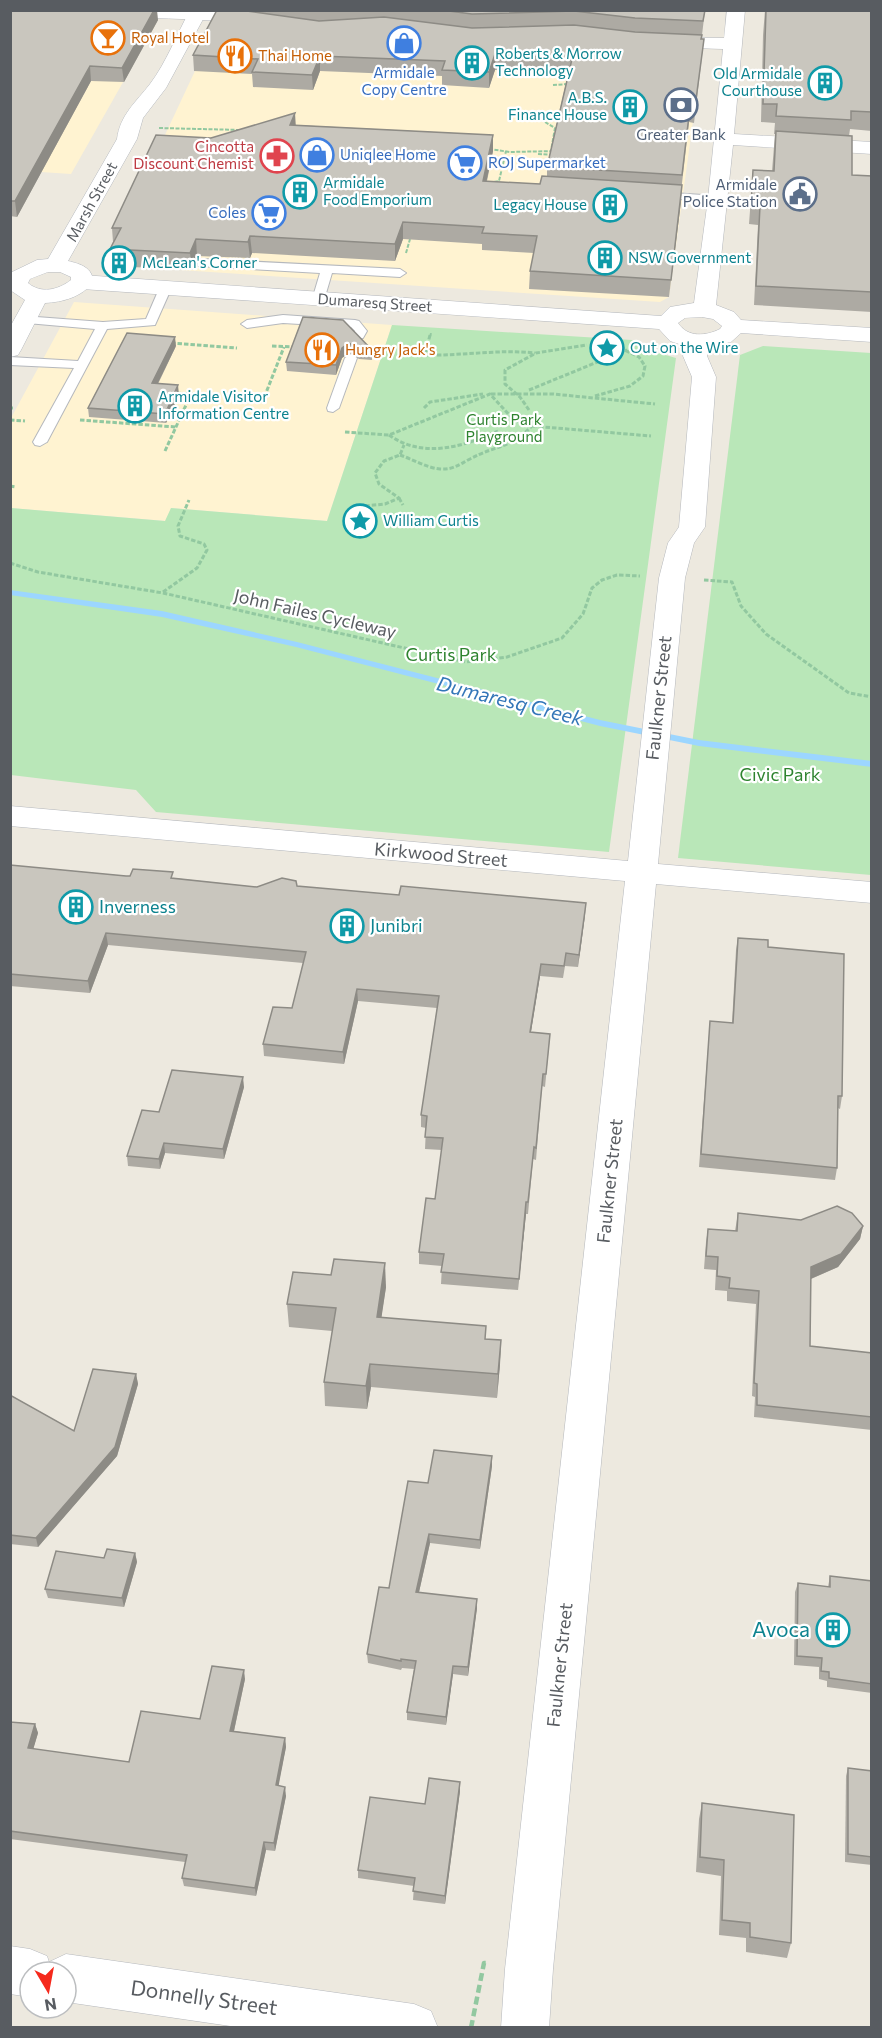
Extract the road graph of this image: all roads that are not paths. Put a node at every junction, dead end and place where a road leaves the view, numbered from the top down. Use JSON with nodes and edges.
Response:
{"nodes":[{"id":1,"x":78,"y":10,"type":"edge"},
{"id":2,"x":736,"y":10,"type":"edge"},
{"id":3,"x":197,"y":13,"type":"edge"},
{"id":4,"x":272,"y":22,"type":"edge"},
{"id":5,"x":645,"y":41,"type":"edge"},
{"id":6,"x":732,"y":44,"type":"junction"},
{"id":7,"x":725,"y":139,"type":"junction"},
{"id":8,"x":872,"y":148,"type":"edge"},
{"id":9,"x":643,"y":194,"type":"edge"},
{"id":10,"x":718,"y":199,"type":"junction"},
{"id":11,"x":202,"y":263,"type":"dead end"},
{"id":12,"x":55,"y":265,"type":"junction"},
{"id":13,"x":327,"y":269,"type":"junction"},
{"id":14,"x":400,"y":273,"type":"dead end"},
{"id":15,"x":14,"y":279,"type":"edge"},
{"id":16,"x":82,"y":282,"type":"junction"},
{"id":17,"x":165,"y":289,"type":"junction"},
{"id":18,"x":38,"y":296,"type":"junction"},
{"id":19,"x":318,"y":300,"type":"junction"},
{"id":20,"x":704,"y":310,"type":"junction"},
{"id":21,"x":27,"y":319,"type":"junction"},
{"id":22,"x":668,"y":323,"type":"junction"},
{"id":23,"x":247,"y":324,"type":"dead end"},
{"id":24,"x":103,"y":326,"type":"junction"},
{"id":25,"x":733,"y":326,"type":"junction"},
{"id":26,"x":872,"y":335,"type":"edge"},
{"id":27,"x":697,"y":341,"type":"junction"},
{"id":28,"x":10,"y":350,"type":"edge"},
{"id":29,"x":10,"y":361,"type":"edge"},
{"id":30,"x":83,"y":365,"type":"junction"},
{"id":31,"x":333,"y":408,"type":"dead end"},
{"id":32,"x":40,"y":442,"type":"dead end"},
{"id":33,"x":10,"y":816,"type":"edge"},
{"id":34,"x":642,"y":872,"type":"junction"},
{"id":35,"x":872,"y":893,"type":"edge"},
{"id":36,"x":78,"y":1980,"type":"edge"},
{"id":37,"x":414,"y":2028,"type":"edge"},
{"id":38,"x":525,"y":2028,"type":"edge"}],
"edges":[{"from":1,"to":3,"type":"street"},
{"from":2,"to":6,"type":"street"},
{"from":3,"to":4,"type":"street"},
{"from":3,"to":12,"type":"street","name":"Marsh Street"},
{"from":5,"to":6,"type":"street"},
{"from":6,"to":7,"type":"street"},
{"from":7,"to":8,"type":"street"},
{"from":7,"to":10,"type":"street"},
{"from":9,"to":10,"type":"lane"},
{"from":10,"to":20,"type":"street"},
{"from":11,"to":13,"type":"lane"},
{"from":12,"to":15,"type":"street"},
{"from":12,"to":16,"type":"street"},
{"from":13,"to":14,"type":"lane"},
{"from":13,"to":19,"type":"lane"},
{"from":15,"to":18,"type":"street"},
{"from":16,"to":17,"type":"street","name":"Dumaresq Street"},
{"from":16,"to":18,"type":"street"},
{"from":17,"to":19,"type":"street","name":"Dumaresq Street"},
{"from":17,"to":24,"type":"lane"},
{"from":18,"to":21,"type":"street"},
{"from":19,"to":22,"type":"street","name":"Dumaresq Street"},
{"from":20,"to":22,"type":"street"},
{"from":20,"to":25,"type":"street"},
{"from":21,"to":24,"type":"lane"},
{"from":21,"to":28,"type":"street"},
{"from":22,"to":27,"type":"street"},
{"from":23,"to":31,"type":"lane"},
{"from":24,"to":30,"type":"lane"},
{"from":25,"to":26,"type":"street"},
{"from":25,"to":27,"type":"street"},
{"from":27,"to":34,"type":"street","name":"Faulkner Street"},
{"from":29,"to":30,"type":"lane"},
{"from":30,"to":32,"type":"lane"},
{"from":33,"to":34,"type":"street","name":"Kirkwood Street"},
{"from":34,"to":35,"type":"street","name":"Kirkwood Street"},
{"from":34,"to":38,"type":"street","name":"Faulkner Street"},
{"from":36,"to":37,"type":"street","name":"Donnelly Street"}]}
